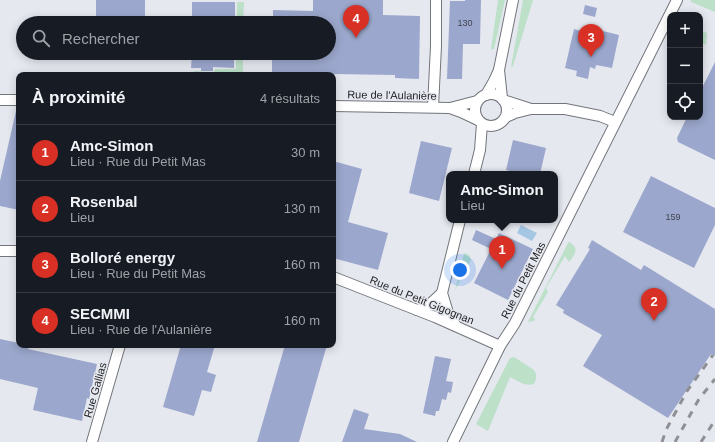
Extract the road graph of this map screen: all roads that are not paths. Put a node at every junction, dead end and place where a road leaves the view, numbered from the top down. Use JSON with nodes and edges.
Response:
{"nodes":[{"id":1,"x":436,"y":0,"type":"edge"},
{"id":2,"x":513,"y":0,"type":"edge"},
{"id":3,"x":677,"y":0,"type":"edge"},
{"id":4,"x":499,"y":70,"type":"junction"},
{"id":5,"x":482,"y":98,"type":"junction"},
{"id":6,"x":503,"y":99,"type":"junction"},
{"id":7,"x":0,"y":100,"type":"edge"},
{"id":8,"x":16,"y":100,"type":"edge"},
{"id":9,"x":336,"y":106,"type":"edge"},
{"id":10,"x":434,"y":108,"type":"junction"},
{"id":11,"x":450,"y":108,"type":"junction"},
{"id":12,"x":531,"y":109,"type":"junction"},
{"id":13,"x":506,"y":117,"type":"junction"},
{"id":14,"x":480,"y":122,"type":"junction"},
{"id":15,"x":615,"y":122,"type":"junction"},
{"id":16,"x":475,"y":171,"type":"edge"},
{"id":17,"x":459,"y":223,"type":"edge"},
{"id":18,"x":0,"y":251,"type":"edge"},
{"id":19,"x":16,"y":251,"type":"edge"},
{"id":20,"x":336,"y":278,"type":"edge"},
{"id":21,"x":442,"y":292,"type":"junction"},
{"id":22,"x":417,"y":310,"type":"junction"},
{"id":23,"x":457,"y":326,"type":"junction"},
{"id":24,"x":500,"y":346,"type":"junction"},
{"id":25,"x":119,"y":348,"type":"edge"},
{"id":26,"x":92,"y":442,"type":"edge"},
{"id":27,"x":453,"y":442,"type":"edge"}],
"edges":[{"from":1,"to":10,"type":"street"},
{"from":2,"to":4,"type":"street"},
{"from":3,"to":15,"type":"street","name":"Rue du Petit Mas"},
{"from":4,"to":5,"type":"street"},
{"from":4,"to":6,"type":"street"},
{"from":5,"to":6,"type":"street"},
{"from":5,"to":11,"type":"street","name":"Rue de l'Aulanière"},
{"from":5,"to":14,"type":"street"},
{"from":6,"to":12,"type":"street"},
{"from":6,"to":13,"type":"street"},
{"from":7,"to":8,"type":"street"},
{"from":9,"to":10,"type":"street","name":"Rue de l'Aulanière"},
{"from":10,"to":11,"type":"street","name":"Rue de l'Aulanière"},
{"from":11,"to":14,"type":"street","name":"Rue de l'Aulanière"},
{"from":12,"to":13,"type":"street"},
{"from":12,"to":15,"type":"street"},
{"from":13,"to":14,"type":"street"},
{"from":14,"to":16,"type":"street"},
{"from":15,"to":24,"type":"street","name":"Rue du Petit Mas"},
{"from":17,"to":21,"type":"street"},
{"from":18,"to":19,"type":"street"},
{"from":20,"to":22,"type":"street","name":"Rue du Petit Gigognan"},
{"from":21,"to":22,"type":"street"},
{"from":21,"to":23,"type":"street"},
{"from":22,"to":23,"type":"street","name":"Rue du Petit Gigognan"},
{"from":23,"to":24,"type":"street","name":"Rue du Petit Gigognan"},
{"from":24,"to":27,"type":"street","name":"Rue du Petit Mas"},
{"from":25,"to":26,"type":"street","name":"Rue Gallias"}]}
